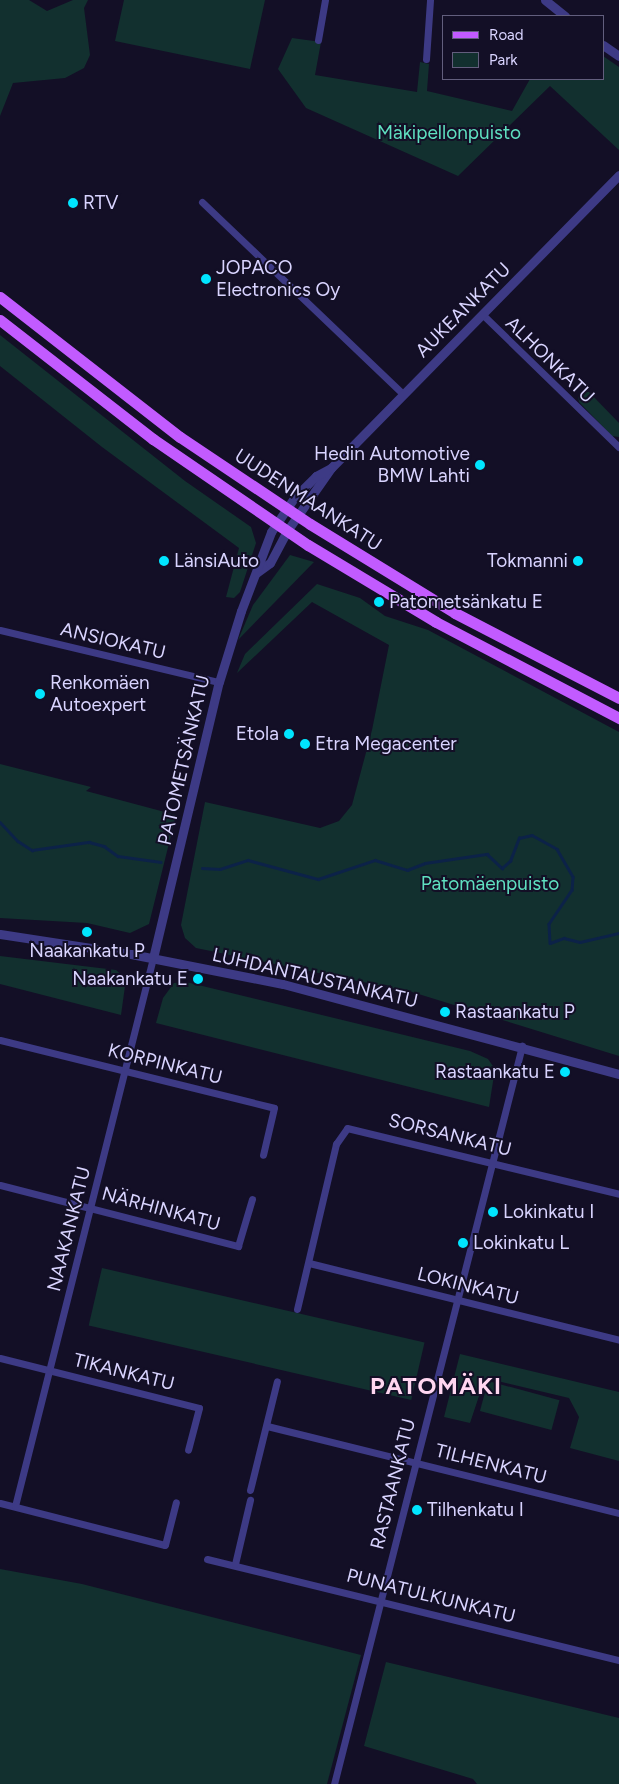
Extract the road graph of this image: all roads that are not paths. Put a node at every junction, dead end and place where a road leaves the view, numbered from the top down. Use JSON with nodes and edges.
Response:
{"nodes":[{"id":1,"x":325,"y":0,"type":"edge"},
{"id":2,"x":430,"y":0,"type":"edge"},
{"id":3,"x":545,"y":0,"type":"edge"},
{"id":4,"x":564,"y":15,"type":"edge"},
{"id":5,"x":318,"y":40,"type":"dead end"},
{"id":6,"x":604,"y":46,"type":"edge"},
{"id":7,"x":619,"y":56,"type":"edge"},
{"id":8,"x":426,"y":59,"type":"dead end"},
{"id":9,"x":619,"y":175,"type":"edge"},
{"id":10,"x":202,"y":202,"type":"dead end"},
{"id":11,"x":0,"y":297,"type":"edge"},
{"id":12,"x":482,"y":314,"type":"junction"},
{"id":13,"x":0,"y":320,"type":"edge"},
{"id":14,"x":403,"y":394,"type":"junction"},
{"id":15,"x":619,"y":447,"type":"edge"},
{"id":16,"x":331,"y":468,"type":"junction"},
{"id":17,"x":286,"y":509,"type":"junction"},
{"id":18,"x":297,"y":516,"type":"junction"},
{"id":19,"x":276,"y":524,"type":"junction"},
{"id":20,"x":287,"y":531,"type":"junction"},
{"id":21,"x":256,"y":573,"type":"junction"},
{"id":22,"x":0,"y":630,"type":"edge"},
{"id":23,"x":219,"y":682,"type":"junction"},
{"id":24,"x":619,"y":698,"type":"edge"},
{"id":25,"x":619,"y":718,"type":"edge"},
{"id":26,"x":0,"y":934,"type":"edge"},
{"id":27,"x":153,"y":958,"type":"junction"},
{"id":28,"x":0,"y":1040,"type":"edge"},
{"id":29,"x":522,"y":1046,"type":"junction"},
{"id":30,"x":126,"y":1071,"type":"junction"},
{"id":31,"x":619,"y":1074,"type":"edge"},
{"id":32,"x":263,"y":1155,"type":"dead end"},
{"id":33,"x":490,"y":1162,"type":"junction"},
{"id":34,"x":0,"y":1185,"type":"edge"},
{"id":35,"x":619,"y":1194,"type":"edge"},
{"id":36,"x":252,"y":1199,"type":"dead end"},
{"id":37,"x":91,"y":1208,"type":"junction"},
{"id":38,"x":309,"y":1263,"type":"junction"},
{"id":39,"x":456,"y":1299,"type":"junction"},
{"id":40,"x":298,"y":1309,"type":"dead end"},
{"id":41,"x":619,"y":1340,"type":"edge"},
{"id":42,"x":0,"y":1358,"type":"edge"},
{"id":43,"x":51,"y":1371,"type":"junction"},
{"id":44,"x":277,"y":1381,"type":"dead end"},
{"id":45,"x":267,"y":1426,"type":"junction"},
{"id":46,"x":188,"y":1450,"type":"dead end"},
{"id":47,"x":416,"y":1461,"type":"junction"},
{"id":48,"x":250,"y":1490,"type":"dead end"},
{"id":49,"x":250,"y":1500,"type":"dead end"},
{"id":50,"x":176,"y":1502,"type":"dead end"},
{"id":51,"x":0,"y":1503,"type":"edge"},
{"id":52,"x":15,"y":1506,"type":"junction"},
{"id":53,"x":619,"y":1513,"type":"edge"},
{"id":54,"x":207,"y":1558,"type":"dead end"},
{"id":55,"x":235,"y":1564,"type":"junction"},
{"id":56,"x":381,"y":1600,"type":"junction"},
{"id":57,"x":619,"y":1660,"type":"edge"},
{"id":58,"x":334,"y":1784,"type":"edge"}],
"edges":[{"from":1,"to":5,"type":"street"},
{"from":2,"to":8,"type":"street"},
{"from":3,"to":4,"type":"street"},
{"from":6,"to":7,"type":"street"},
{"from":9,"to":12,"type":"street","name":"AUKEANKATU"},
{"from":10,"to":14,"type":"street"},
{"from":11,"to":17,"type":"main road","name":"UUDENMAANKATU"},
{"from":12,"to":14,"type":"street","name":"AUKEANKATU"},
{"from":12,"to":15,"type":"street","name":"ALHONKATU"},
{"from":13,"to":19,"type":"main road","name":"UUDENMAANKATU"},
{"from":14,"to":16,"type":"street","name":"AUKEANKATU"},
{"from":16,"to":17,"type":"street","name":"AUKEANKATU"},
{"from":16,"to":18,"type":"street","name":"AUKEANKATU"},
{"from":17,"to":18,"type":"main road","name":"UUDENMAANKATU"},
{"from":17,"to":19,"type":"street","name":"PATOMETSÄNKATU"},
{"from":18,"to":20,"type":"street","name":"AUKEANKATU"},
{"from":18,"to":24,"type":"main road","name":"UUDENMAANKATU"},
{"from":19,"to":20,"type":"main road","name":"UUDENMAANKATU"},
{"from":19,"to":21,"type":"street","name":"PATOMETSÄNKATU"},
{"from":20,"to":21,"type":"street","name":"PATOMETSÄNKATU"},
{"from":20,"to":25,"type":"main road","name":"UUDENMAANKATU"},
{"from":21,"to":23,"type":"street","name":"PATOMETSÄNKATU"},
{"from":22,"to":23,"type":"street","name":"ANSIOKATU"},
{"from":23,"to":27,"type":"street","name":"PATOMETSÄNKATU"},
{"from":26,"to":27,"type":"street","name":"LUHDANTAUSTANKATU"},
{"from":27,"to":29,"type":"street","name":"LUHDANTAUSTANKATU"},
{"from":27,"to":30,"type":"street","name":"NAAKANKATU"},
{"from":28,"to":30,"type":"street","name":"KORPINKATU"},
{"from":29,"to":31,"type":"street","name":"LUHDANTAUSTANKATU"},
{"from":29,"to":33,"type":"street","name":"RASTAANKATU"},
{"from":30,"to":32,"type":"street","name":"KORPINKATU"},
{"from":30,"to":37,"type":"street","name":"NAAKANKATU"},
{"from":33,"to":35,"type":"street","name":"SORSANKATU"},
{"from":33,"to":38,"type":"street","name":"SORSANKATU"},
{"from":33,"to":39,"type":"street","name":"RASTAANKATU"},
{"from":34,"to":37,"type":"street","name":"NÄRHINKATU"},
{"from":36,"to":37,"type":"street","name":"NÄRHINKATU"},
{"from":37,"to":43,"type":"street","name":"NAAKANKATU"},
{"from":38,"to":39,"type":"street","name":"LOKINKATU"},
{"from":38,"to":40,"type":"street"},
{"from":39,"to":41,"type":"street","name":"LOKINKATU"},
{"from":39,"to":47,"type":"street","name":"RASTAANKATU"},
{"from":42,"to":43,"type":"street","name":"TIKANKATU"},
{"from":43,"to":46,"type":"street","name":"TIKANKATU"},
{"from":43,"to":52,"type":"street","name":"NAAKANKATU"},
{"from":44,"to":45,"type":"street"},
{"from":45,"to":47,"type":"street","name":"TILHENKATU"},
{"from":45,"to":48,"type":"street"},
{"from":47,"to":53,"type":"street","name":"TILHENKATU"},
{"from":47,"to":56,"type":"street","name":"RASTAANKATU"},
{"from":49,"to":55,"type":"street"},
{"from":50,"to":52,"type":"street"},
{"from":51,"to":52,"type":"street"},
{"from":54,"to":55,"type":"street","name":"PUNATULKUNKATU"},
{"from":55,"to":56,"type":"street","name":"PUNATULKUNKATU"},
{"from":56,"to":57,"type":"street","name":"PUNATULKUNKATU"},
{"from":56,"to":58,"type":"street","name":"RASTAANKATU"}]}
